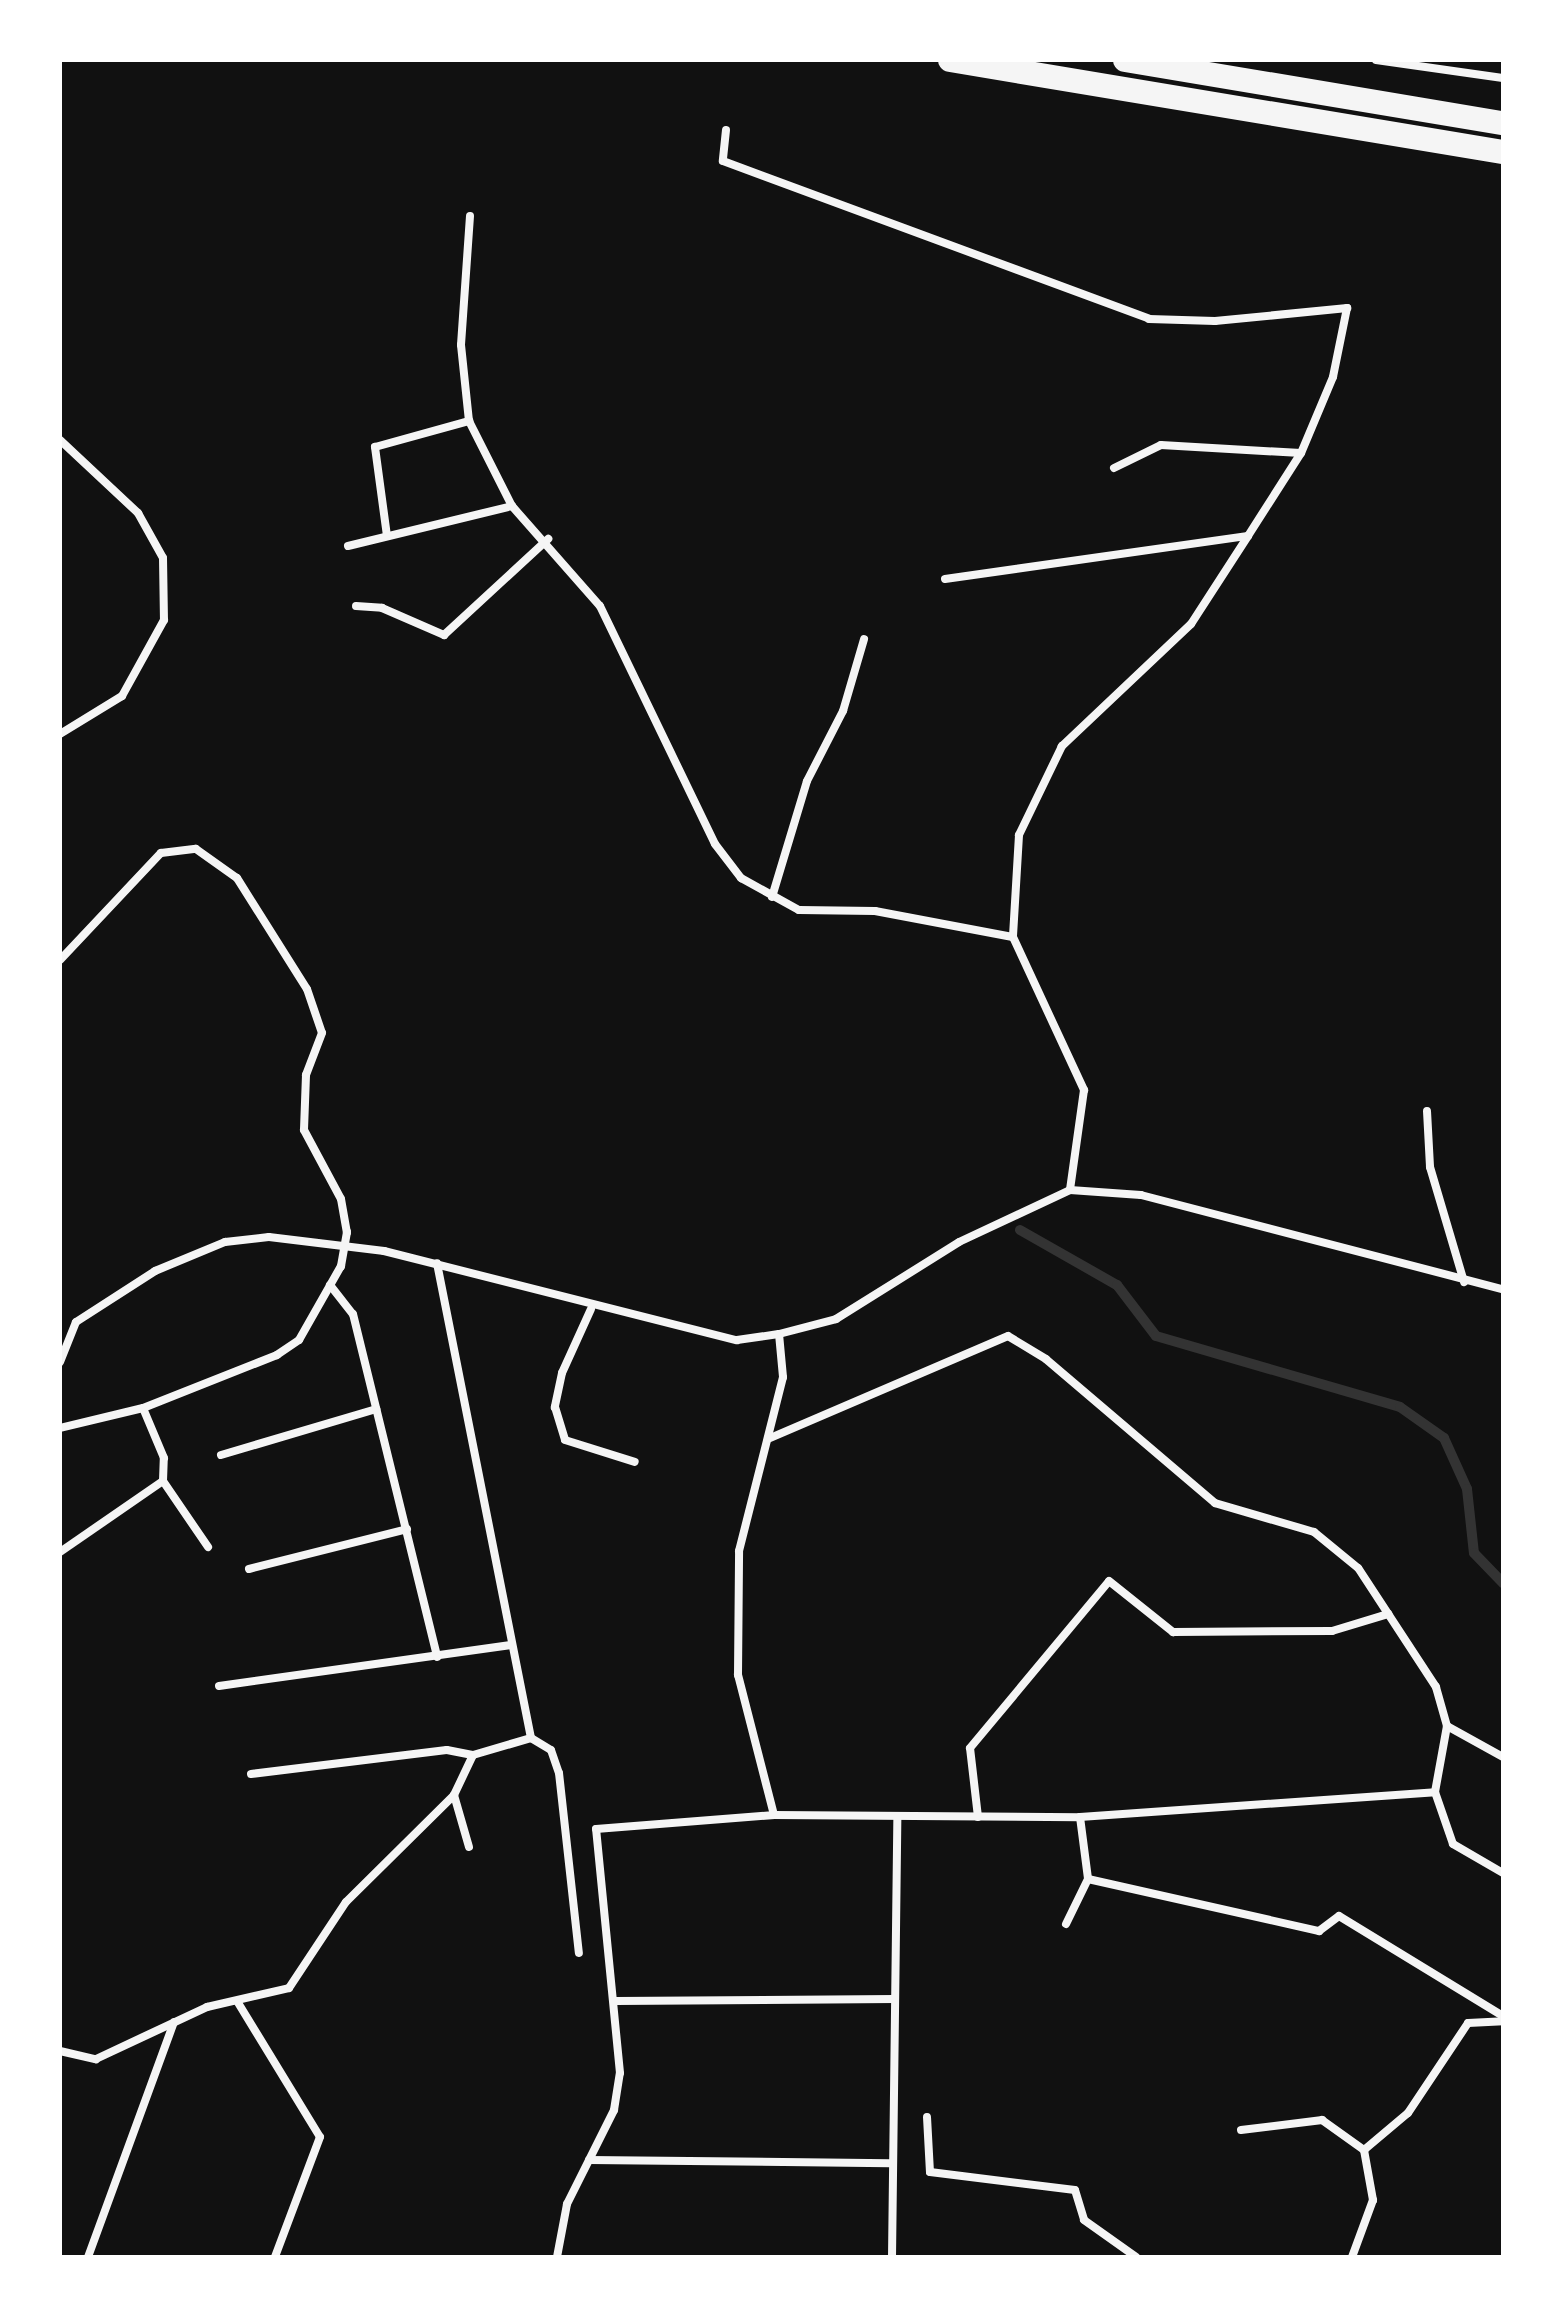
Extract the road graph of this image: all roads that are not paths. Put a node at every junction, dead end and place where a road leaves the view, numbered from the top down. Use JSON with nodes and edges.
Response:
{"nodes":[{"id":1,"x":950,"y":60,"type":"edge"},
{"id":2,"x":1125,"y":60,"type":"edge"},
{"id":3,"x":1376,"y":60,"type":"edge"},
{"id":4,"x":1503,"y":78,"type":"edge"},
{"id":5,"x":1503,"y":123,"type":"edge"},
{"id":6,"x":726,"y":130,"type":"dead end"},
{"id":7,"x":1503,"y":152,"type":"edge"},
{"id":8,"x":470,"y":216,"type":"dead end"},
{"id":9,"x":469,"y":421,"type":"junction"},
{"id":10,"x":60,"y":440,"type":"edge"},
{"id":11,"x":1301,"y":453,"type":"junction"},
{"id":12,"x":1114,"y":468,"type":"dead end"},
{"id":13,"x":512,"y":506,"type":"junction"},
{"id":14,"x":387,"y":536,"type":"junction"},
{"id":15,"x":1248,"y":536,"type":"junction"},
{"id":16,"x":548,"y":539,"type":"junction"},
{"id":17,"x":348,"y":546,"type":"dead end"},
{"id":18,"x":945,"y":579,"type":"dead end"},
{"id":19,"x":356,"y":606,"type":"dead end"},
{"id":20,"x":864,"y":639,"type":"dead end"},
{"id":21,"x":60,"y":734,"type":"edge"},
{"id":22,"x":772,"y":897,"type":"junction"},
{"id":23,"x":1013,"y":937,"type":"junction"},
{"id":24,"x":60,"y":960,"type":"edge"},
{"id":25,"x":1427,"y":1111,"type":"dead end"},
{"id":26,"x":1070,"y":1190,"type":"junction"},
{"id":27,"x":437,"y":1263,"type":"junction"},
{"id":28,"x":1464,"y":1282,"type":"junction"},
{"id":29,"x":330,"y":1285,"type":"junction"},
{"id":30,"x":1503,"y":1289,"type":"edge"},
{"id":31,"x":591,"y":1309,"type":"junction"},
{"id":32,"x":779,"y":1334,"type":"junction"},
{"id":33,"x":60,"y":1362,"type":"edge"},
{"id":34,"x":143,"y":1408,"type":"junction"},
{"id":35,"x":376,"y":1409,"type":"junction"},
{"id":36,"x":60,"y":1428,"type":"edge"},
{"id":37,"x":768,"y":1439,"type":"junction"},
{"id":38,"x":221,"y":1455,"type":"dead end"},
{"id":39,"x":635,"y":1462,"type":"dead end"},
{"id":40,"x":163,"y":1481,"type":"junction"},
{"id":41,"x":407,"y":1529,"type":"junction"},
{"id":42,"x":208,"y":1547,"type":"dead end"},
{"id":43,"x":60,"y":1552,"type":"edge"},
{"id":44,"x":249,"y":1569,"type":"dead end"},
{"id":45,"x":1388,"y":1614,"type":"junction"},
{"id":46,"x":511,"y":1645,"type":"junction"},
{"id":47,"x":437,"y":1657,"type":"junction"},
{"id":48,"x":219,"y":1686,"type":"dead end"},
{"id":49,"x":1447,"y":1726,"type":"junction"},
{"id":50,"x":531,"y":1738,"type":"junction"},
{"id":51,"x":473,"y":1755,"type":"junction"},
{"id":52,"x":1503,"y":1757,"type":"edge"},
{"id":53,"x":251,"y":1774,"type":"dead end"},
{"id":54,"x":1435,"y":1792,"type":"junction"},
{"id":55,"x":454,"y":1795,"type":"junction"},
{"id":56,"x":774,"y":1815,"type":"junction"},
{"id":57,"x":978,"y":1817,"type":"junction"},
{"id":58,"x":1080,"y":1817,"type":"junction"},
{"id":59,"x":897,"y":1819,"type":"junction"},
{"id":60,"x":469,"y":1847,"type":"dead end"},
{"id":61,"x":1503,"y":1873,"type":"edge"},
{"id":62,"x":1088,"y":1879,"type":"junction"},
{"id":63,"x":1066,"y":1924,"type":"dead end"},
{"id":64,"x":579,"y":1953,"type":"dead end"},
{"id":65,"x":895,"y":1999,"type":"junction"},
{"id":66,"x":237,"y":2001,"type":"junction"},
{"id":67,"x":616,"y":2001,"type":"junction"},
{"id":68,"x":1503,"y":2019,"type":"edge"},
{"id":69,"x":174,"y":2022,"type":"junction"},
{"id":70,"x":60,"y":2051,"type":"edge"},
{"id":71,"x":927,"y":2117,"type":"dead end"},
{"id":72,"x":1241,"y":2130,"type":"dead end"},
{"id":73,"x":1364,"y":2150,"type":"junction"},
{"id":74,"x":589,"y":2160,"type":"junction"},
{"id":75,"x":890,"y":2163,"type":"junction"},
{"id":76,"x":88,"y":2257,"type":"edge"},
{"id":77,"x":275,"y":2257,"type":"edge"},
{"id":78,"x":557,"y":2257,"type":"edge"},
{"id":79,"x":892,"y":2257,"type":"edge"},
{"id":80,"x":1136,"y":2257,"type":"edge"},
{"id":81,"x":1352,"y":2257,"type":"edge"}],
"edges":[{"from":1,"to":7,"type":"highway"},
{"from":2,"to":5,"type":"highway"},
{"from":3,"to":4,"type":"street"},
{"from":6,"to":11,"type":"street"},
{"from":8,"to":9,"type":"street"},
{"from":9,"to":13,"type":"street"},
{"from":9,"to":14,"type":"street"},
{"from":10,"to":21,"type":"street"},
{"from":11,"to":12,"type":"street"},
{"from":11,"to":15,"type":"street"},
{"from":13,"to":14,"type":"street"},
{"from":13,"to":16,"type":"street"},
{"from":14,"to":17,"type":"street"},
{"from":15,"to":18,"type":"street"},
{"from":15,"to":23,"type":"street"},
{"from":16,"to":19,"type":"street"},
{"from":16,"to":22,"type":"street"},
{"from":20,"to":22,"type":"street"},
{"from":22,"to":23,"type":"street"},
{"from":23,"to":26,"type":"street"},
{"from":24,"to":29,"type":"street"},
{"from":25,"to":28,"type":"street"},
{"from":26,"to":28,"type":"street"},
{"from":26,"to":32,"type":"street"},
{"from":27,"to":31,"type":"street"},
{"from":27,"to":33,"type":"street"},
{"from":27,"to":46,"type":"street"},
{"from":28,"to":30,"type":"street"},
{"from":29,"to":34,"type":"street"},
{"from":29,"to":35,"type":"street"},
{"from":31,"to":32,"type":"street"},
{"from":31,"to":39,"type":"street"},
{"from":32,"to":37,"type":"street"},
{"from":34,"to":36,"type":"street"},
{"from":34,"to":40,"type":"street"},
{"from":35,"to":38,"type":"street"},
{"from":35,"to":41,"type":"street"},
{"from":37,"to":45,"type":"street"},
{"from":37,"to":56,"type":"street"},
{"from":40,"to":42,"type":"street"},
{"from":40,"to":43,"type":"street"},
{"from":41,"to":44,"type":"street"},
{"from":41,"to":47,"type":"street"},
{"from":45,"to":49,"type":"street"},
{"from":45,"to":57,"type":"street"},
{"from":46,"to":47,"type":"street"},
{"from":46,"to":50,"type":"street"},
{"from":47,"to":48,"type":"street"},
{"from":49,"to":52,"type":"street"},
{"from":49,"to":54,"type":"street"},
{"from":50,"to":51,"type":"street"},
{"from":50,"to":64,"type":"street"},
{"from":51,"to":53,"type":"street"},
{"from":51,"to":55,"type":"street"},
{"from":54,"to":58,"type":"street"},
{"from":54,"to":61,"type":"street"},
{"from":55,"to":60,"type":"street"},
{"from":55,"to":66,"type":"street"},
{"from":56,"to":59,"type":"street"},
{"from":56,"to":67,"type":"street"},
{"from":57,"to":58,"type":"street"},
{"from":57,"to":59,"type":"street"},
{"from":58,"to":62,"type":"street"},
{"from":59,"to":65,"type":"street"},
{"from":62,"to":63,"type":"street"},
{"from":62,"to":68,"type":"street"},
{"from":65,"to":67,"type":"street"},
{"from":65,"to":75,"type":"street"},
{"from":66,"to":69,"type":"street"},
{"from":66,"to":77,"type":"street"},
{"from":67,"to":74,"type":"street"},
{"from":68,"to":73,"type":"street"},
{"from":69,"to":70,"type":"street"},
{"from":69,"to":76,"type":"street"},
{"from":71,"to":80,"type":"street"},
{"from":72,"to":73,"type":"street"},
{"from":73,"to":81,"type":"street"},
{"from":74,"to":75,"type":"street"},
{"from":74,"to":78,"type":"street"},
{"from":75,"to":79,"type":"street"}]}
